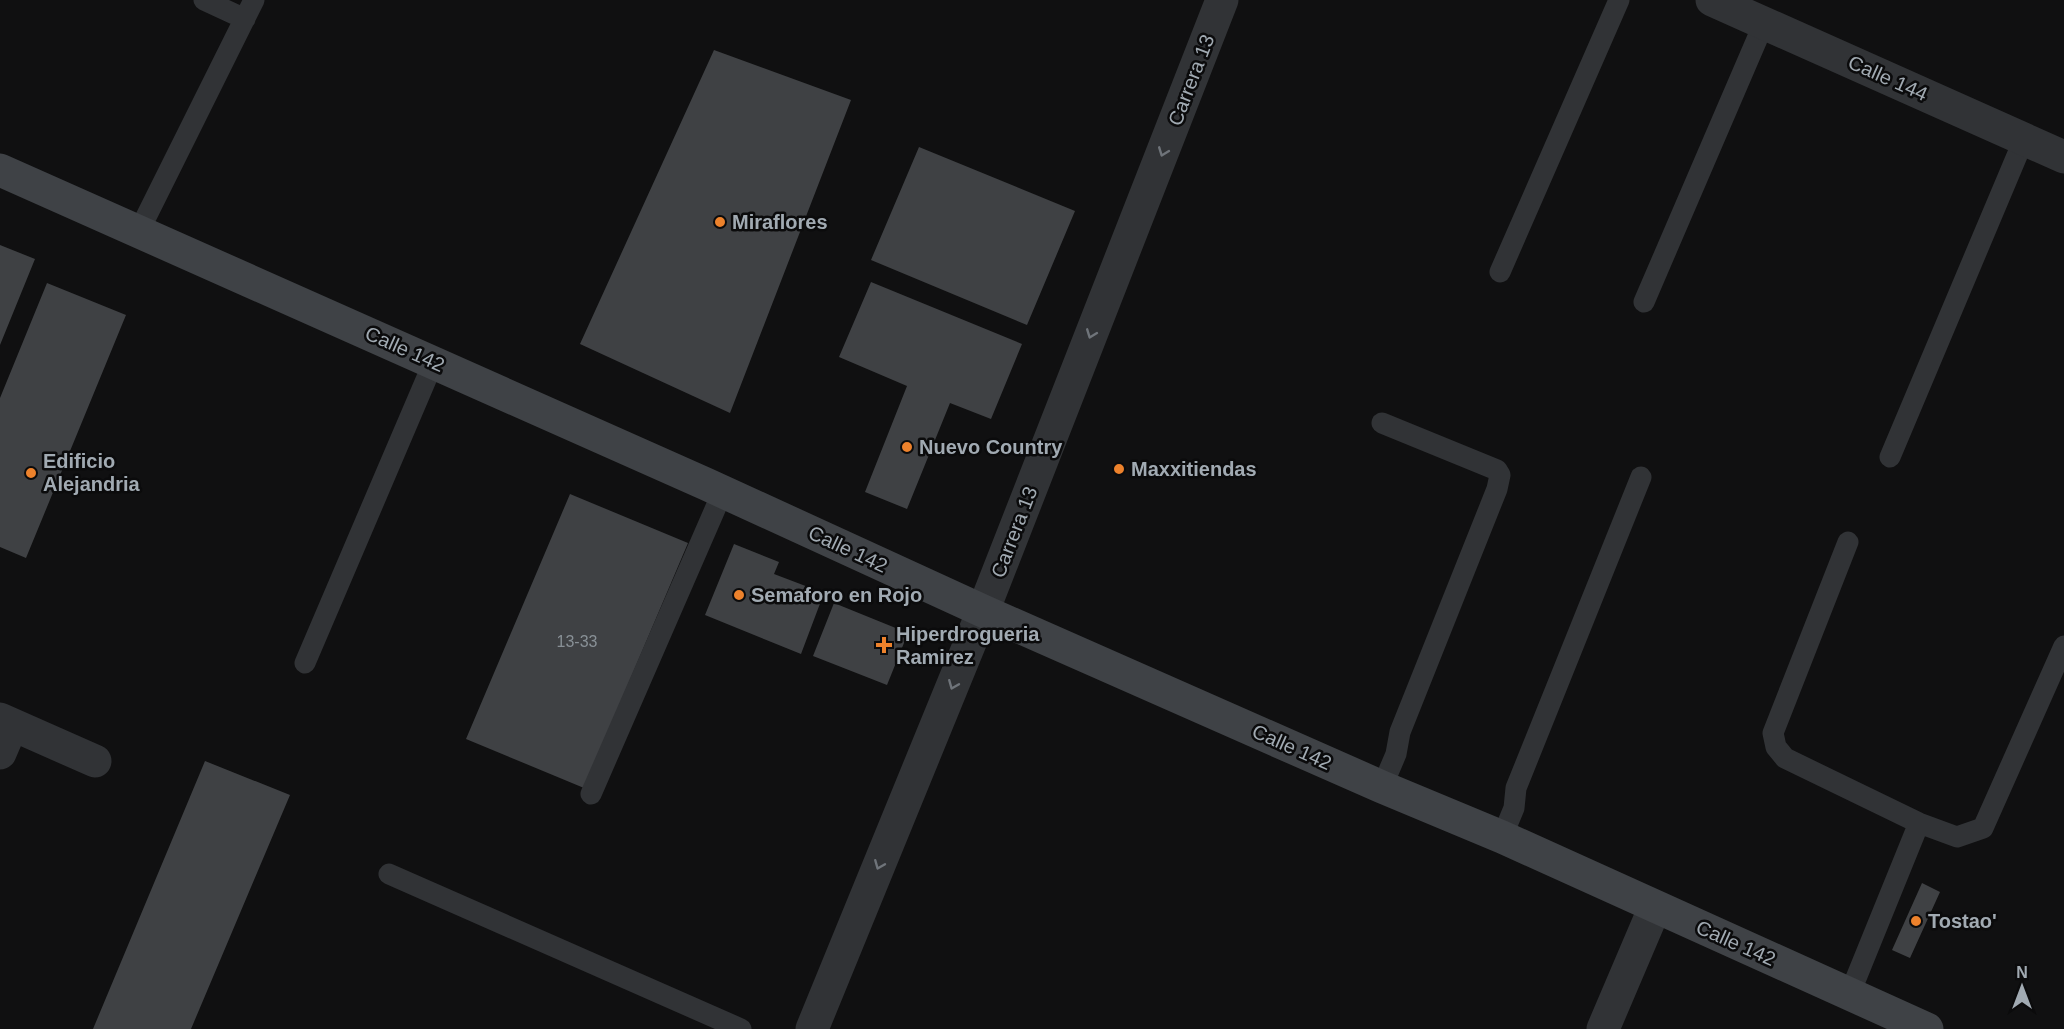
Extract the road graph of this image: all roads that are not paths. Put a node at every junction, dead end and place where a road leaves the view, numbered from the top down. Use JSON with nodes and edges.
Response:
{"nodes":[{"id":1,"x":204,"y":0,"type":"edge"},
{"id":2,"x":1222,"y":0,"type":"edge"},
{"id":3,"x":1619,"y":0,"type":"edge"},
{"id":4,"x":1712,"y":0,"type":"edge"},
{"id":5,"x":250,"y":10,"type":"edge"},
{"id":6,"x":1764,"y":23,"type":"junction"},
{"id":7,"x":2024,"y":139,"type":"junction"},
{"id":8,"x":2064,"y":157,"type":"edge"},
{"id":9,"x":0,"y":170,"type":"edge"},
{"id":10,"x":139,"y":231,"type":"junction"},
{"id":11,"x":1500,"y":272,"type":"dead end"},
{"id":12,"x":1644,"y":302,"type":"dead end"},
{"id":13,"x":434,"y":361,"type":"junction"},
{"id":14,"x":1382,"y":423,"type":"dead end"},
{"id":15,"x":1890,"y":457,"type":"dead end"},
{"id":16,"x":1641,"y":477,"type":"dead end"},
{"id":17,"x":723,"y":491,"type":"junction"},
{"id":18,"x":1848,"y":542,"type":"dead end"},
{"id":19,"x":983,"y":611,"type":"junction"},
{"id":20,"x":2064,"y":646,"type":"edge"},
{"id":21,"x":305,"y":663,"type":"dead end"},
{"id":22,"x":4,"y":732,"type":"edge"},
{"id":23,"x":95,"y":760,"type":"dead end"},
{"id":24,"x":1382,"y":787,"type":"junction"},
{"id":25,"x":591,"y":794,"type":"dead end"},
{"id":26,"x":1919,"y":823,"type":"junction"},
{"id":27,"x":1502,"y":837,"type":"junction"},
{"id":28,"x":389,"y":874,"type":"dead end"},
{"id":29,"x":1655,"y":907,"type":"junction"},
{"id":30,"x":1850,"y":993,"type":"junction"},
{"id":31,"x":741,"y":1029,"type":"edge"},
{"id":32,"x":812,"y":1029,"type":"edge"},
{"id":33,"x":1603,"y":1029,"type":"edge"},
{"id":34,"x":1927,"y":1029,"type":"edge"}],
"edges":[{"from":1,"to":5,"type":"lane"},
{"from":2,"to":19,"type":"street","name":"Carrera 13","one_way":true},
{"from":3,"to":11,"type":"lane"},
{"from":4,"to":6,"type":"street","name":"Calle 144"},
{"from":5,"to":10,"type":"lane"},
{"from":6,"to":7,"type":"street","name":"Calle 144"},
{"from":6,"to":12,"type":"lane"},
{"from":7,"to":8,"type":"street","name":"Calle 144"},
{"from":7,"to":15,"type":"lane"},
{"from":9,"to":10,"type":"main road","name":"Calle 142"},
{"from":10,"to":13,"type":"main road","name":"Calle 142"},
{"from":13,"to":17,"type":"main road","name":"Calle 142"},
{"from":13,"to":21,"type":"lane"},
{"from":14,"to":24,"type":"lane"},
{"from":16,"to":27,"type":"lane"},
{"from":17,"to":19,"type":"main road","name":"Calle 142"},
{"from":17,"to":25,"type":"lane"},
{"from":18,"to":26,"type":"lane"},
{"from":19,"to":24,"type":"main road","name":"Calle 142"},
{"from":19,"to":32,"type":"street","name":"Carrera 13","one_way":true},
{"from":20,"to":26,"type":"lane"},
{"from":22,"to":23,"type":"street"},
{"from":24,"to":27,"type":"main road","name":"Calle 142"},
{"from":26,"to":30,"type":"lane"},
{"from":27,"to":29,"type":"main road","name":"Calle 142"},
{"from":28,"to":31,"type":"lane"},
{"from":29,"to":30,"type":"main road","name":"Calle 142"},
{"from":29,"to":33,"type":"street"},
{"from":30,"to":34,"type":"main road","name":"Calle 142"}]}
